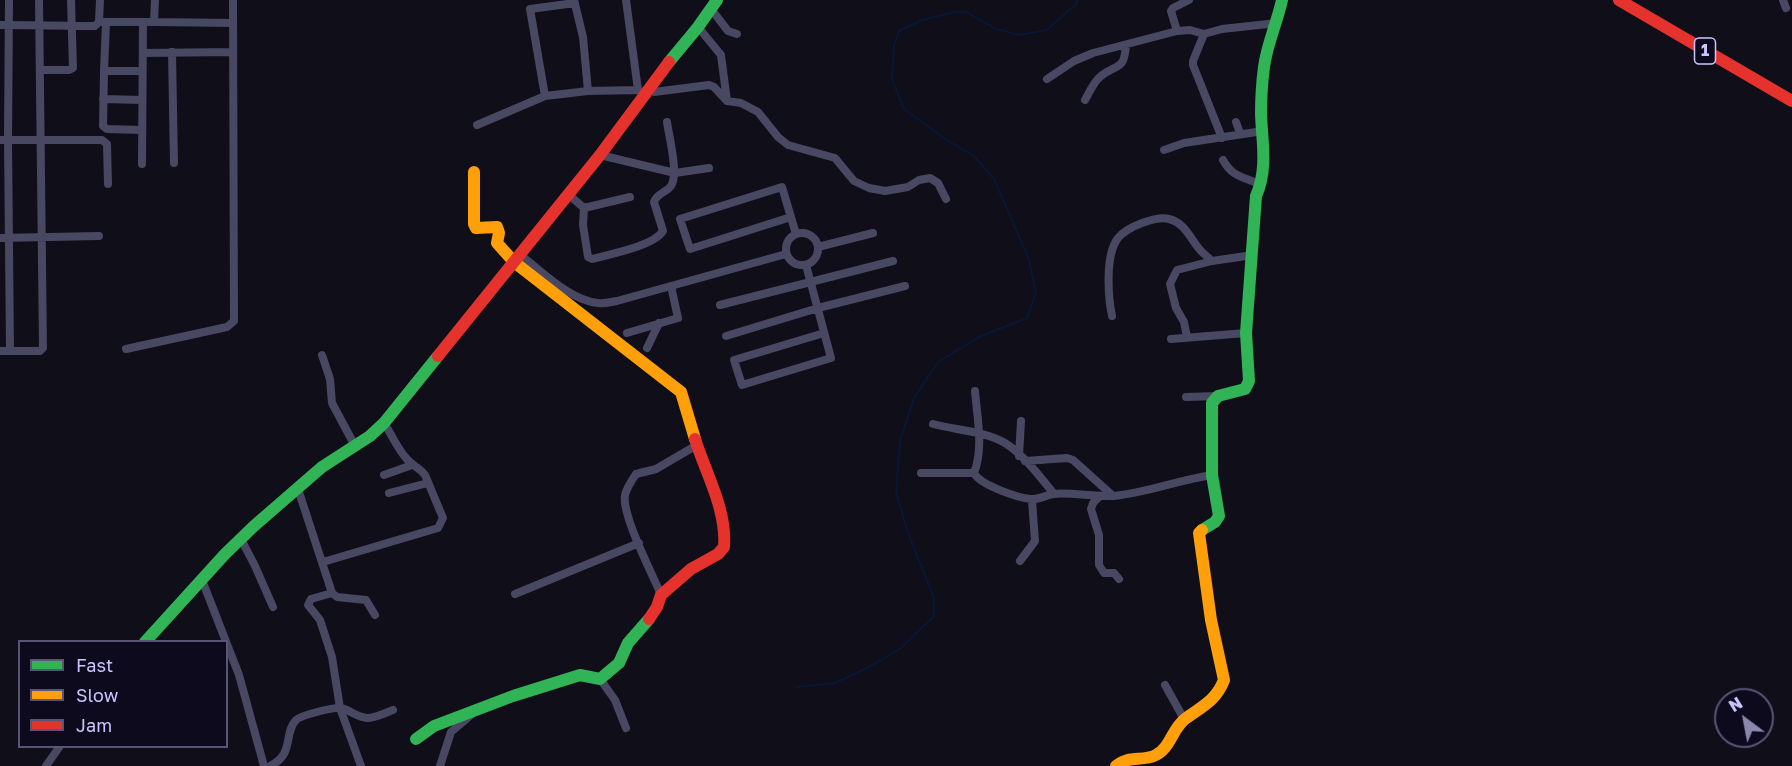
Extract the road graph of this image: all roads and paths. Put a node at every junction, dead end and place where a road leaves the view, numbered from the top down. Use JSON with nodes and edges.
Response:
{"nodes":[{"id":1,"x":9,"y":0,"type":"edge"},
{"id":2,"x":39,"y":0,"type":"edge"},
{"id":3,"x":71,"y":0,"type":"edge"},
{"id":4,"x":100,"y":0,"type":"edge"},
{"id":5,"x":155,"y":0,"type":"edge"},
{"id":6,"x":233,"y":0,"type":"edge"},
{"id":7,"x":626,"y":0,"type":"edge"},
{"id":8,"x":1189,"y":0,"type":"edge"},
{"id":9,"x":1282,"y":0,"type":"edge"},
{"id":10,"x":1619,"y":0,"type":"edge"},
{"id":11,"x":574,"y":2,"type":"edge"},
{"id":12,"x":714,"y":5,"type":"edge"},
{"id":13,"x":103,"y":22,"type":"junction"},
{"id":14,"x":143,"y":22,"type":"junction"},
{"id":15,"x":154,"y":22,"type":"junction"},
{"id":16,"x":233,"y":23,"type":"junction"},
{"id":17,"x":1277,"y":23,"type":"junction"},
{"id":18,"x":5,"y":25,"type":"edge"},
{"id":19,"x":40,"y":25,"type":"junction"},
{"id":20,"x":72,"y":25,"type":"junction"},
{"id":21,"x":699,"y":27,"type":"junction"},
{"id":22,"x":1177,"y":31,"type":"junction"},
{"id":23,"x":737,"y":34,"type":"dead end"},
{"id":24,"x":1204,"y":34,"type":"junction"},
{"id":25,"x":1126,"y":45,"type":"junction"},
{"id":26,"x":172,"y":52,"type":"junction"},
{"id":27,"x":233,"y":52,"type":"junction"},
{"id":28,"x":143,"y":53,"type":"junction"},
{"id":29,"x":40,"y":70,"type":"junction"},
{"id":30,"x":104,"y":71,"type":"junction"},
{"id":31,"x":142,"y":71,"type":"junction"},
{"id":32,"x":1047,"y":80,"type":"dead end"},
{"id":33,"x":588,"y":91,"type":"junction"},
{"id":34,"x":644,"y":91,"type":"junction"},
{"id":35,"x":545,"y":96,"type":"junction"},
{"id":36,"x":103,"y":99,"type":"junction"},
{"id":37,"x":142,"y":100,"type":"junction"},
{"id":38,"x":1085,"y":100,"type":"dead end"},
{"id":39,"x":727,"y":101,"type":"junction"},
{"id":40,"x":1792,"y":101,"type":"edge"},
{"id":41,"x":667,"y":122,"type":"dead end"},
{"id":42,"x":1236,"y":122,"type":"dead end"},
{"id":43,"x":477,"y":125,"type":"dead end"},
{"id":44,"x":142,"y":130,"type":"junction"},
{"id":45,"x":1263,"y":131,"type":"junction"},
{"id":46,"x":1240,"y":133,"type":"junction"},
{"id":47,"x":1222,"y":138,"type":"junction"},
{"id":48,"x":4,"y":140,"type":"edge"},
{"id":49,"x":41,"y":140,"type":"junction"},
{"id":50,"x":1164,"y":150,"type":"dead end"},
{"id":51,"x":600,"y":156,"type":"junction"},
{"id":52,"x":1223,"y":160,"type":"dead end"},
{"id":53,"x":174,"y":163,"type":"dead end"},
{"id":54,"x":142,"y":164,"type":"dead end"},
{"id":55,"x":709,"y":168,"type":"dead end"},
{"id":56,"x":474,"y":172,"type":"dead end"},
{"id":57,"x":675,"y":173,"type":"junction"},
{"id":58,"x":108,"y":184,"type":"dead end"},
{"id":59,"x":1261,"y":184,"type":"junction"},
{"id":60,"x":568,"y":194,"type":"junction"},
{"id":61,"x":630,"y":197,"type":"dead end"},
{"id":62,"x":946,"y":199,"type":"dead end"},
{"id":63,"x":584,"y":208,"type":"junction"},
{"id":64,"x":791,"y":217,"type":"junction"},
{"id":65,"x":873,"y":233,"type":"dead end"},
{"id":66,"x":796,"y":234,"type":"junction"},
{"id":67,"x":99,"y":236,"type":"dead end"},
{"id":68,"x":41,"y":237,"type":"junction"},
{"id":69,"x":4,"y":239,"type":"edge"},
{"id":70,"x":818,"y":247,"type":"junction"},
{"id":71,"x":786,"y":254,"type":"junction"},
{"id":72,"x":1253,"y":255,"type":"junction"},
{"id":73,"x":516,"y":258,"type":"junction"},
{"id":74,"x":893,"y":261,"type":"dead end"},
{"id":75,"x":1212,"y":261,"type":"junction"},
{"id":76,"x":806,"y":265,"type":"junction"},
{"id":77,"x":810,"y":281,"type":"junction"},
{"id":78,"x":671,"y":286,"type":"junction"},
{"id":79,"x":905,"y":286,"type":"dead end"},
{"id":80,"x":720,"y":305,"type":"dead end"},
{"id":81,"x":818,"y":308,"type":"junction"},
{"id":82,"x":1112,"y":316,"type":"dead end"},
{"id":83,"x":659,"y":323,"type":"junction"},
{"id":84,"x":627,"y":333,"type":"dead end"},
{"id":85,"x":824,"y":333,"type":"junction"},
{"id":86,"x":1246,"y":333,"type":"junction"},
{"id":87,"x":726,"y":336,"type":"dead end"},
{"id":88,"x":1187,"y":337,"type":"junction"},
{"id":89,"x":1171,"y":339,"type":"dead end"},
{"id":90,"x":647,"y":348,"type":"dead end"},
{"id":91,"x":126,"y":349,"type":"dead end"},
{"id":92,"x":0,"y":351,"type":"edge"},
{"id":93,"x":10,"y":351,"type":"junction"},
{"id":94,"x":322,"y":355,"type":"dead end"},
{"id":95,"x":975,"y":391,"type":"dead end"},
{"id":96,"x":1218,"y":396,"type":"junction"},
{"id":97,"x":1186,"y":397,"type":"dead end"},
{"id":98,"x":1022,"y":420,"type":"dead end"},
{"id":99,"x":384,"y":423,"type":"junction"},
{"id":100,"x":933,"y":424,"type":"dead end"},
{"id":101,"x":979,"y":435,"type":"junction"},
{"id":102,"x":697,"y":445,"type":"junction"},
{"id":103,"x":356,"y":446,"type":"junction"},
{"id":104,"x":1022,"y":459,"type":"junction"},
{"id":105,"x":412,"y":465,"type":"junction"},
{"id":106,"x":921,"y":473,"type":"dead end"},
{"id":107,"x":974,"y":473,"type":"junction"},
{"id":108,"x":384,"y":475,"type":"dead end"},
{"id":109,"x":1212,"y":475,"type":"junction"},
{"id":110,"x":428,"y":483,"type":"junction"},
{"id":111,"x":298,"y":489,"type":"junction"},
{"id":112,"x":389,"y":493,"type":"dead end"},
{"id":113,"x":1054,"y":494,"type":"junction"},
{"id":114,"x":1101,"y":496,"type":"junction"},
{"id":115,"x":1113,"y":496,"type":"junction"},
{"id":116,"x":1032,"y":500,"type":"junction"},
{"id":117,"x":241,"y":539,"type":"junction"},
{"id":118,"x":639,"y":543,"type":"junction"},
{"id":119,"x":1020,"y":561,"type":"dead end"},
{"id":120,"x":322,"y":562,"type":"junction"},
{"id":121,"x":1119,"y":579,"type":"dead end"},
{"id":122,"x":202,"y":580,"type":"junction"},
{"id":123,"x":332,"y":593,"type":"junction"},
{"id":124,"x":514,"y":594,"type":"dead end"},
{"id":125,"x":662,"y":595,"type":"junction"},
{"id":126,"x":273,"y":607,"type":"dead end"},
{"id":127,"x":375,"y":615,"type":"dead end"},
{"id":128,"x":147,"y":640,"type":"edge"},
{"id":129,"x":225,"y":640,"type":"edge"},
{"id":130,"x":228,"y":647,"type":"edge"},
{"id":131,"x":600,"y":679,"type":"junction"},
{"id":132,"x":1165,"y":685,"type":"dead end"},
{"id":133,"x":340,"y":708,"type":"junction"},
{"id":134,"x":393,"y":710,"type":"dead end"},
{"id":135,"x":476,"y":711,"type":"junction"},
{"id":136,"x":1184,"y":719,"type":"junction"},
{"id":137,"x":626,"y":728,"type":"dead end"},
{"id":138,"x":416,"y":739,"type":"dead end"},
{"id":139,"x":59,"y":748,"type":"edge"},
{"id":140,"x":1155,"y":761,"type":"edge"},
{"id":141,"x":46,"y":766,"type":"edge"},
{"id":142,"x":264,"y":766,"type":"edge"},
{"id":143,"x":270,"y":766,"type":"edge"},
{"id":144,"x":361,"y":766,"type":"edge"},
{"id":145,"x":440,"y":766,"type":"edge"},
{"id":146,"x":1116,"y":766,"type":"edge"}],
"edges":[{"from":1,"to":18,"type":"street"},
{"from":2,"to":19,"type":"street"},
{"from":3,"to":20,"type":"street"},
{"from":4,"to":13,"type":"street"},
{"from":5,"to":15,"type":"street"},
{"from":6,"to":16,"type":"street"},
{"from":7,"to":34,"type":"street"},
{"from":8,"to":22,"type":"street"},
{"from":9,"to":17,"type":"main road"},
{"from":10,"to":40,"type":"main road","number":"1"},
{"from":11,"to":33,"type":"street"},
{"from":11,"to":35,"type":"street"},
{"from":12,"to":21,"type":"main road"},
{"from":12,"to":23,"type":"street"},
{"from":13,"to":14,"type":"street"},
{"from":13,"to":20,"type":"street"},
{"from":13,"to":30,"type":"street"},
{"from":14,"to":15,"type":"street"},
{"from":14,"to":28,"type":"street"},
{"from":15,"to":16,"type":"street"},
{"from":16,"to":27,"type":"street"},
{"from":17,"to":24,"type":"street"},
{"from":17,"to":45,"type":"main road"},
{"from":18,"to":19,"type":"street"},
{"from":18,"to":48,"type":"street"},
{"from":19,"to":20,"type":"street"},
{"from":19,"to":29,"type":"street"},
{"from":20,"to":29,"type":"street"},
{"from":21,"to":34,"type":"main road"},
{"from":21,"to":39,"type":"street"},
{"from":22,"to":24,"type":"street"},
{"from":22,"to":25,"type":"street"},
{"from":24,"to":47,"type":"street"},
{"from":25,"to":32,"type":"street"},
{"from":25,"to":38,"type":"street"},
{"from":26,"to":27,"type":"street"},
{"from":26,"to":28,"type":"street"},
{"from":26,"to":53,"type":"street"},
{"from":27,"to":91,"type":"street"},
{"from":28,"to":31,"type":"street"},
{"from":29,"to":49,"type":"street"},
{"from":30,"to":31,"type":"street"},
{"from":30,"to":36,"type":"street"},
{"from":31,"to":37,"type":"street"},
{"from":33,"to":34,"type":"street"},
{"from":33,"to":35,"type":"street"},
{"from":34,"to":39,"type":"street"},
{"from":34,"to":51,"type":"main road"},
{"from":35,"to":43,"type":"street"},
{"from":36,"to":37,"type":"street"},
{"from":36,"to":44,"type":"street"},
{"from":37,"to":44,"type":"street"},
{"from":39,"to":62,"type":"street"},
{"from":41,"to":57,"type":"street"},
{"from":42,"to":46,"type":"street"},
{"from":44,"to":54,"type":"street"},
{"from":45,"to":46,"type":"street"},
{"from":45,"to":59,"type":"main road"},
{"from":46,"to":47,"type":"street"},
{"from":47,"to":50,"type":"street"},
{"from":48,"to":49,"type":"street"},
{"from":48,"to":69,"type":"street"},
{"from":49,"to":58,"type":"street"},
{"from":49,"to":68,"type":"street"},
{"from":51,"to":57,"type":"street"},
{"from":51,"to":60,"type":"main road"},
{"from":52,"to":59,"type":"street"},
{"from":55,"to":57,"type":"street"},
{"from":56,"to":73,"type":"main road"},
{"from":57,"to":63,"type":"street"},
{"from":59,"to":72,"type":"main road"},
{"from":60,"to":63,"type":"street"},
{"from":60,"to":73,"type":"main road"},
{"from":61,"to":63,"type":"street"},
{"from":64,"to":64,"type":"street"},
{"from":64,"to":66,"type":"street"},
{"from":65,"to":70,"type":"street"},
{"from":66,"to":70,"type":"street"},
{"from":66,"to":71,"type":"street"},
{"from":67,"to":68,"type":"street"},
{"from":68,"to":69,"type":"street"},
{"from":68,"to":93,"type":"street"},
{"from":69,"to":93,"type":"street"},
{"from":70,"to":76,"type":"street"},
{"from":71,"to":76,"type":"street"},
{"from":71,"to":78,"type":"street"},
{"from":72,"to":75,"type":"street"},
{"from":72,"to":86,"type":"main road"},
{"from":73,"to":78,"type":"street"},
{"from":73,"to":99,"type":"main road"},
{"from":73,"to":102,"type":"main road"},
{"from":74,"to":77,"type":"street"},
{"from":75,"to":82,"type":"street"},
{"from":75,"to":88,"type":"street"},
{"from":76,"to":77,"type":"street"},
{"from":77,"to":80,"type":"street"},
{"from":77,"to":81,"type":"street"},
{"from":78,"to":83,"type":"street"},
{"from":79,"to":81,"type":"street"},
{"from":81,"to":85,"type":"street"},
{"from":81,"to":87,"type":"street"},
{"from":83,"to":84,"type":"street"},
{"from":83,"to":90,"type":"street"},
{"from":85,"to":85,"type":"street"},
{"from":86,"to":88,"type":"street"},
{"from":86,"to":96,"type":"main road"},
{"from":88,"to":89,"type":"street"},
{"from":92,"to":93,"type":"street"},
{"from":94,"to":103,"type":"street"},
{"from":95,"to":101,"type":"street"},
{"from":96,"to":97,"type":"street"},
{"from":96,"to":109,"type":"main road"},
{"from":98,"to":104,"type":"street"},
{"from":99,"to":103,"type":"main road"},
{"from":99,"to":105,"type":"street"},
{"from":100,"to":101,"type":"street"},
{"from":101,"to":104,"type":"street"},
{"from":101,"to":107,"type":"street"},
{"from":102,"to":118,"type":"street"},
{"from":102,"to":125,"type":"main road"},
{"from":103,"to":111,"type":"main road"},
{"from":104,"to":113,"type":"street"},
{"from":104,"to":115,"type":"street"},
{"from":105,"to":108,"type":"street"},
{"from":105,"to":110,"type":"street"},
{"from":106,"to":107,"type":"street"},
{"from":107,"to":116,"type":"street"},
{"from":109,"to":115,"type":"street"},
{"from":109,"to":136,"type":"main road"},
{"from":110,"to":112,"type":"street"},
{"from":110,"to":120,"type":"street"},
{"from":111,"to":117,"type":"main road"},
{"from":111,"to":120,"type":"street"},
{"from":113,"to":114,"type":"street"},
{"from":113,"to":116,"type":"street"},
{"from":114,"to":115,"type":"street"},
{"from":114,"to":121,"type":"street"},
{"from":116,"to":119,"type":"street"},
{"from":117,"to":122,"type":"main road"},
{"from":117,"to":126,"type":"street"},
{"from":118,"to":124,"type":"street"},
{"from":118,"to":125,"type":"street"},
{"from":120,"to":123,"type":"street"},
{"from":122,"to":128,"type":"main road"},
{"from":122,"to":129,"type":"street"},
{"from":123,"to":127,"type":"street"},
{"from":123,"to":133,"type":"street"},
{"from":125,"to":131,"type":"main road"},
{"from":130,"to":142,"type":"street"},
{"from":131,"to":135,"type":"main road"},
{"from":131,"to":137,"type":"street"},
{"from":132,"to":136,"type":"street"},
{"from":133,"to":134,"type":"street"},
{"from":133,"to":143,"type":"street"},
{"from":133,"to":144,"type":"street"},
{"from":135,"to":138,"type":"main road"},
{"from":135,"to":145,"type":"street"},
{"from":136,"to":140,"type":"main road"},
{"from":139,"to":141,"type":"street"},
{"from":140,"to":146,"type":"main road"}]}
